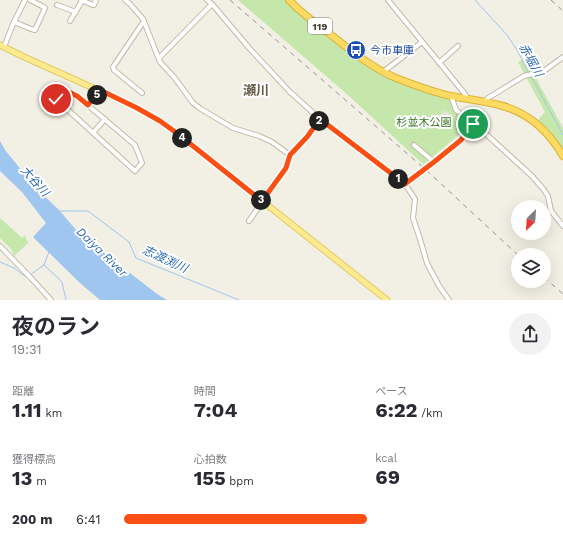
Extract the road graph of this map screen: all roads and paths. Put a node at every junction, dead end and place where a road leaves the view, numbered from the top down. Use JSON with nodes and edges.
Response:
{"nodes":[{"id":1,"x":25,"y":0,"type":"edge"},
{"id":2,"x":30,"y":0,"type":"edge"},
{"id":3,"x":81,"y":0,"type":"edge"},
{"id":4,"x":96,"y":0,"type":"edge"},
{"id":5,"x":125,"y":0,"type":"edge"},
{"id":6,"x":207,"y":0,"type":"edge"},
{"id":7,"x":289,"y":0,"type":"edge"},
{"id":8,"x":388,"y":0,"type":"edge"},
{"id":9,"x":212,"y":4,"type":"junction"},
{"id":10,"x":57,"y":5,"type":"dead end"},
{"id":11,"x":76,"y":12,"type":"junction"},
{"id":12,"x":70,"y":21,"type":"dead end"},
{"id":13,"x":14,"y":22,"type":"junction"},
{"id":14,"x":144,"y":22,"type":"junction"},
{"id":15,"x":422,"y":42,"type":"junction"},
{"id":16,"x":2,"y":46,"type":"edge"},
{"id":17,"x":458,"y":46,"type":"dead end"},
{"id":18,"x":563,"y":57,"type":"edge"},
{"id":19,"x":158,"y":58,"type":"junction"},
{"id":20,"x":439,"y":63,"type":"junction"},
{"id":21,"x":383,"y":72,"type":"junction"},
{"id":22,"x":100,"y":90,"type":"junction"},
{"id":23,"x":142,"y":93,"type":"dead end"},
{"id":24,"x":451,"y":96,"type":"junction"},
{"id":25,"x":467,"y":98,"type":"junction"},
{"id":26,"x":485,"y":102,"type":"junction"},
{"id":27,"x":88,"y":105,"type":"junction"},
{"id":28,"x":105,"y":119,"type":"junction"},
{"id":29,"x":320,"y":119,"type":"junction"},
{"id":30,"x":473,"y":124,"type":"junction"},
{"id":31,"x":93,"y":133,"type":"junction"},
{"id":32,"x":414,"y":145,"type":"dead end"},
{"id":33,"x":290,"y":155,"type":"junction"},
{"id":34,"x":563,"y":156,"type":"edge"},
{"id":35,"x":434,"y":162,"type":"junction"},
{"id":36,"x":405,"y":184,"type":"junction"},
{"id":37,"x":262,"y":201,"type":"junction"},
{"id":38,"x":249,"y":221,"type":"dead end"},
{"id":39,"x":563,"y":226,"type":"edge"},
{"id":40,"x":0,"y":246,"type":"edge"},
{"id":41,"x":51,"y":300,"type":"edge"},
{"id":42,"x":387,"y":300,"type":"edge"},
{"id":43,"x":449,"y":300,"type":"edge"}],
"edges":[{"from":1,"to":13,"type":"street"},
{"from":2,"to":13,"type":"street"},
{"from":3,"to":4,"type":"street"},
{"from":3,"to":11,"type":"street"},
{"from":5,"to":14,"type":"street"},
{"from":6,"to":9,"type":"street"},
{"from":7,"to":21,"type":"highway","number":"119"},
{"from":8,"to":15,"type":"street"},
{"from":9,"to":19,"type":"street"},
{"from":9,"to":29,"type":"street"},
{"from":10,"to":11,"type":"street"},
{"from":11,"to":12,"type":"street"},
{"from":13,"to":16,"type":"street"},
{"from":14,"to":19,"type":"street"},
{"from":14,"to":23,"type":"street"},
{"from":15,"to":20,"type":"street"},
{"from":15,"to":21,"type":"street"},
{"from":16,"to":22,"type":"main road"},
{"from":17,"to":20,"type":"street"},
{"from":18,"to":26,"type":"street"},
{"from":19,"to":33,"type":"street"},
{"from":20,"to":25,"type":"street"},
{"from":21,"to":24,"type":"highway","number":"119"},
{"from":22,"to":27,"type":"street"},
{"from":22,"to":37,"type":"main road"},
{"from":24,"to":25,"type":"highway","number":"119"},
{"from":24,"to":30,"type":"street"},
{"from":25,"to":26,"type":"highway","number":"119"},
{"from":26,"to":34,"type":"highway","number":"119"},
{"from":27,"to":28,"type":"street"},
{"from":27,"to":31,"type":"street"},
{"from":28,"to":31,"type":"street"},
{"from":28,"to":31,"type":"street"},
{"from":29,"to":33,"type":"street"},
{"from":29,"to":36,"type":"street"},
{"from":30,"to":35,"type":"street"},
{"from":30,"to":39,"type":"street"},
{"from":32,"to":35,"type":"street"},
{"from":33,"to":37,"type":"street"},
{"from":35,"to":36,"type":"street"},
{"from":36,"to":43,"type":"street"},
{"from":37,"to":38,"type":"street"},
{"from":37,"to":42,"type":"main road"},
{"from":40,"to":41,"type":"street"}]}
